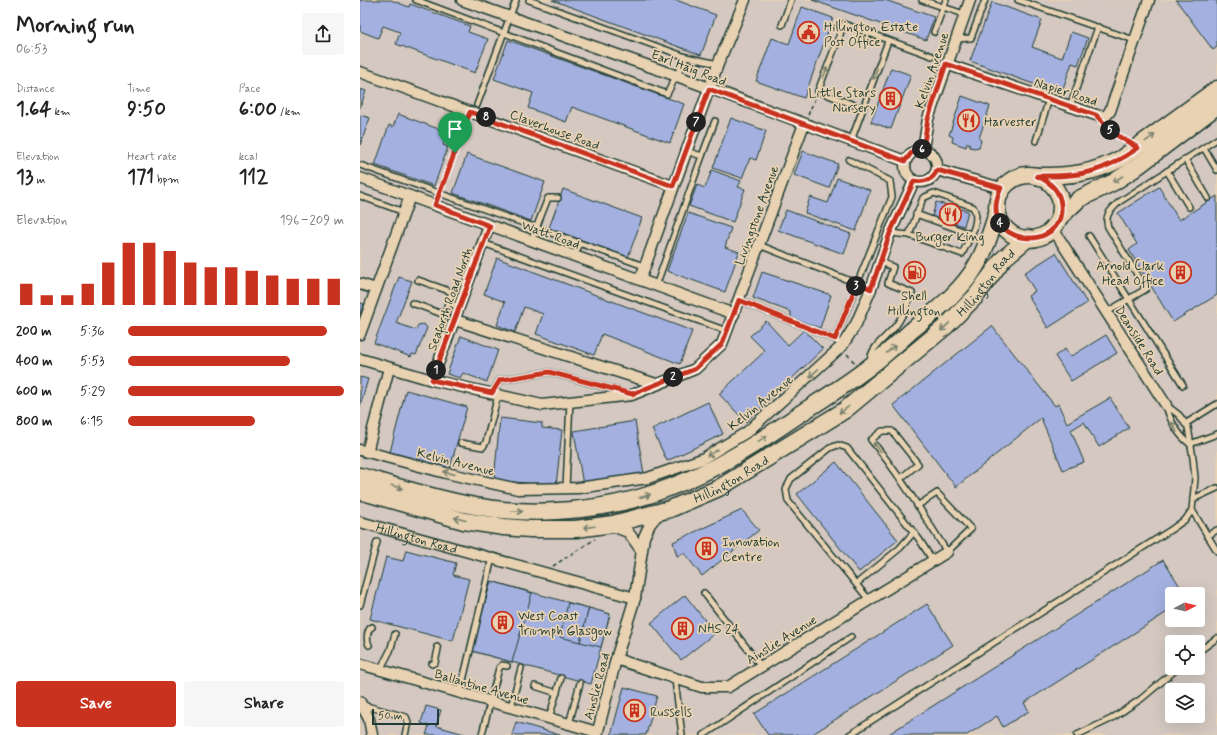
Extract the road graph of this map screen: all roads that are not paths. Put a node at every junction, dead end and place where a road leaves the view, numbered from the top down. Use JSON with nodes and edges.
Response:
{"nodes":[{"id":1,"x":416,"y":0,"type":"edge"},
{"id":2,"x":462,"y":0,"type":"edge"},
{"id":3,"x":516,"y":0,"type":"edge"},
{"id":4,"x":529,"y":0,"type":"edge"},
{"id":5,"x":745,"y":0,"type":"edge"},
{"id":6,"x":791,"y":0,"type":"edge"},
{"id":7,"x":922,"y":0,"type":"edge"},
{"id":8,"x":946,"y":0,"type":"edge"},
{"id":9,"x":970,"y":0,"type":"edge"},
{"id":10,"x":985,"y":0,"type":"edge"},
{"id":11,"x":1018,"y":0,"type":"edge"},
{"id":12,"x":1149,"y":0,"type":"edge"},
{"id":13,"x":943,"y":7,"type":"junction"},
{"id":14,"x":964,"y":14,"type":"junction"},
{"id":15,"x":511,"y":17,"type":"junction"},
{"id":16,"x":782,"y":25,"type":"dead end"},
{"id":17,"x":1098,"y":28,"type":"junction"},
{"id":18,"x":934,"y":32,"type":"dead end"},
{"id":19,"x":505,"y":34,"type":"junction"},
{"id":20,"x":956,"y":39,"type":"junction"},
{"id":21,"x":1134,"y":40,"type":"junction"},
{"id":22,"x":888,"y":41,"type":"junction"},
{"id":23,"x":932,"y":56,"type":"dead end"},
{"id":24,"x":686,"y":57,"type":"junction"},
{"id":25,"x":718,"y":64,"type":"junction"},
{"id":26,"x":946,"y":64,"type":"junction"},
{"id":27,"x":360,"y":72,"type":"edge"},
{"id":28,"x":677,"y":76,"type":"junction"},
{"id":29,"x":709,"y":89,"type":"junction"},
{"id":30,"x":1217,"y":89,"type":"edge"},
{"id":31,"x":1049,"y":100,"type":"junction"},
{"id":32,"x":1070,"y":106,"type":"junction"},
{"id":33,"x":1217,"y":106,"type":"edge"},
{"id":34,"x":474,"y":108,"type":"junction"},
{"id":35,"x":862,"y":108,"type":"junction"},
{"id":36,"x":715,"y":121,"type":"dead end"},
{"id":37,"x":804,"y":124,"type":"junction"},
{"id":38,"x":1217,"y":139,"type":"edge"},
{"id":39,"x":851,"y":141,"type":"junction"},
{"id":40,"x":1036,"y":141,"type":"dead end"},
{"id":41,"x":1204,"y":148,"type":"junction"},
{"id":42,"x":923,"y":149,"type":"junction"},
{"id":43,"x":686,"y":151,"type":"junction"},
{"id":44,"x":702,"y":156,"type":"junction"},
{"id":45,"x":1185,"y":159,"type":"junction"},
{"id":46,"x":849,"y":160,"type":"dead end"},
{"id":47,"x":905,"y":161,"type":"junction"},
{"id":48,"x":360,"y":165,"type":"edge"},
{"id":49,"x":937,"y":170,"type":"junction"},
{"id":50,"x":1217,"y":170,"type":"edge"},
{"id":51,"x":1167,"y":171,"type":"junction"},
{"id":52,"x":1037,"y":176,"type":"junction"},
{"id":53,"x":360,"y":178,"type":"edge"},
{"id":54,"x":914,"y":181,"type":"junction"},
{"id":55,"x":673,"y":186,"type":"junction"},
{"id":56,"x":1001,"y":188,"type":"junction"},
{"id":57,"x":440,"y":194,"type":"junction"},
{"id":58,"x":360,"y":196,"type":"edge"},
{"id":59,"x":410,"y":196,"type":"junction"},
{"id":60,"x":558,"y":198,"type":"dead end"},
{"id":61,"x":1208,"y":198,"type":"dead end"},
{"id":62,"x":435,"y":205,"type":"junction"},
{"id":63,"x":1189,"y":207,"type":"dead end"},
{"id":64,"x":404,"y":212,"type":"junction"},
{"id":65,"x":996,"y":213,"type":"junction"},
{"id":66,"x":916,"y":214,"type":"junction"},
{"id":67,"x":1057,"y":222,"type":"junction"},
{"id":68,"x":490,"y":226,"type":"junction"},
{"id":69,"x":536,"y":228,"type":"junction"},
{"id":70,"x":890,"y":233,"type":"junction"},
{"id":71,"x":971,"y":234,"type":"junction"},
{"id":72,"x":909,"y":235,"type":"junction"},
{"id":73,"x":1089,"y":236,"type":"dead end"},
{"id":74,"x":1028,"y":238,"type":"junction"},
{"id":75,"x":531,"y":241,"type":"junction"},
{"id":76,"x":483,"y":243,"type":"junction"},
{"id":77,"x":580,"y":244,"type":"junction"},
{"id":78,"x":759,"y":245,"type":"junction"},
{"id":79,"x":574,"y":256,"type":"junction"},
{"id":80,"x":880,"y":262,"type":"junction"},
{"id":81,"x":644,"y":266,"type":"junction"},
{"id":82,"x":418,"y":280,"type":"dead end"},
{"id":83,"x":640,"y":280,"type":"junction"},
{"id":84,"x":857,"y":283,"type":"junction"},
{"id":85,"x":360,"y":284,"type":"edge"},
{"id":86,"x":656,"y":286,"type":"junction"},
{"id":87,"x":376,"y":289,"type":"junction"},
{"id":88,"x":871,"y":289,"type":"junction"},
{"id":89,"x":1130,"y":298,"type":"junction"},
{"id":90,"x":739,"y":300,"type":"junction"},
{"id":91,"x":412,"y":303,"type":"dead end"},
{"id":92,"x":448,"y":303,"type":"junction"},
{"id":93,"x":460,"y":307,"type":"junction"},
{"id":94,"x":1107,"y":312,"type":"junction"},
{"id":95,"x":734,"y":314,"type":"junction"},
{"id":96,"x":455,"y":320,"type":"junction"},
{"id":97,"x":727,"y":331,"type":"junction"},
{"id":98,"x":360,"y":334,"type":"edge"},
{"id":99,"x":835,"y":339,"type":"junction"},
{"id":100,"x":842,"y":346,"type":"junction"},
{"id":101,"x":360,"y":359,"type":"edge"},
{"id":102,"x":869,"y":367,"type":"junction"},
{"id":103,"x":389,"y":368,"type":"junction"},
{"id":104,"x":432,"y":380,"type":"junction"},
{"id":105,"x":656,"y":384,"type":"junction"},
{"id":106,"x":1184,"y":384,"type":"dead end"},
{"id":107,"x":495,"y":394,"type":"junction"},
{"id":108,"x":632,"y":394,"type":"junction"},
{"id":109,"x":570,"y":402,"type":"junction"},
{"id":110,"x":1217,"y":404,"type":"edge"},
{"id":111,"x":1166,"y":405,"type":"junction"},
{"id":112,"x":1185,"y":424,"type":"junction"},
{"id":113,"x":1217,"y":434,"type":"edge"},
{"id":114,"x":461,"y":444,"type":"dead end"},
{"id":115,"x":1190,"y":444,"type":"junction"},
{"id":116,"x":364,"y":451,"type":"edge"},
{"id":117,"x":360,"y":476,"type":"edge"},
{"id":118,"x":901,"y":478,"type":"junction"},
{"id":119,"x":566,"y":488,"type":"junction"},
{"id":120,"x":1217,"y":488,"type":"edge"},
{"id":121,"x":360,"y":491,"type":"edge"},
{"id":122,"x":1193,"y":499,"type":"junction"},
{"id":123,"x":917,"y":506,"type":"junction"},
{"id":124,"x":1192,"y":510,"type":"junction"},
{"id":125,"x":659,"y":513,"type":"junction"},
{"id":126,"x":360,"y":523,"type":"edge"},
{"id":127,"x":1217,"y":530,"type":"edge"},
{"id":128,"x":604,"y":531,"type":"junction"},
{"id":129,"x":914,"y":532,"type":"junction"},
{"id":130,"x":1208,"y":536,"type":"junction"},
{"id":131,"x":377,"y":542,"type":"dead end"},
{"id":132,"x":641,"y":550,"type":"junction"},
{"id":133,"x":1217,"y":551,"type":"edge"},
{"id":134,"x":947,"y":552,"type":"junction"},
{"id":135,"x":492,"y":558,"type":"junction"},
{"id":136,"x":933,"y":561,"type":"junction"},
{"id":137,"x":363,"y":583,"type":"edge"},
{"id":138,"x":856,"y":584,"type":"junction"},
{"id":139,"x":704,"y":593,"type":"dead end"},
{"id":140,"x":635,"y":598,"type":"junction"},
{"id":141,"x":870,"y":601,"type":"junction"},
{"id":142,"x":360,"y":605,"type":"edge"},
{"id":143,"x":372,"y":626,"type":"dead end"},
{"id":144,"x":395,"y":634,"type":"dead end"},
{"id":145,"x":851,"y":637,"type":"dead end"},
{"id":146,"x":1217,"y":638,"type":"edge"},
{"id":147,"x":369,"y":645,"type":"dead end"},
{"id":148,"x":437,"y":647,"type":"dead end"},
{"id":149,"x":1205,"y":647,"type":"edge"},
{"id":150,"x":616,"y":659,"type":"junction"},
{"id":151,"x":360,"y":664,"type":"edge"},
{"id":152,"x":432,"y":664,"type":"dead end"},
{"id":153,"x":507,"y":666,"type":"dead end"},
{"id":154,"x":761,"y":666,"type":"junction"},
{"id":155,"x":521,"y":668,"type":"dead end"},
{"id":156,"x":380,"y":670,"type":"junction"},
{"id":157,"x":1170,"y":675,"type":"edge"},
{"id":158,"x":561,"y":678,"type":"dead end"},
{"id":159,"x":675,"y":680,"type":"junction"},
{"id":160,"x":580,"y":683,"type":"dead end"},
{"id":161,"x":535,"y":686,"type":"dead end"},
{"id":162,"x":556,"y":692,"type":"junction"},
{"id":163,"x":460,"y":693,"type":"junction"},
{"id":164,"x":490,"y":702,"type":"junction"},
{"id":165,"x":361,"y":703,"type":"edge"},
{"id":166,"x":511,"y":707,"type":"junction"},
{"id":167,"x":549,"y":718,"type":"junction"},
{"id":168,"x":569,"y":724,"type":"junction"},
{"id":169,"x":482,"y":734,"type":"dead end"},
{"id":170,"x":597,"y":734,"type":"edge"},
{"id":171,"x":372,"y":735,"type":"edge"},
{"id":172,"x":405,"y":735,"type":"edge"},
{"id":173,"x":682,"y":735,"type":"edge"},
{"id":174,"x":704,"y":735,"type":"edge"},
{"id":175,"x":849,"y":735,"type":"edge"},
{"id":176,"x":1077,"y":735,"type":"edge"}],
"edges":[{"from":1,"to":19,"type":"lane"},
{"from":2,"to":15,"type":"street","name":"Earl Haig Road"},
{"from":3,"to":15,"type":"lane"},
{"from":4,"to":24,"type":"lane"},
{"from":5,"to":25,"type":"street"},
{"from":6,"to":16,"type":"lane"},
{"from":7,"to":13,"type":"lane"},
{"from":8,"to":13,"type":"lane"},
{"from":9,"to":14,"type":"street","name":"Kelvin Avenue"},
{"from":10,"to":20,"type":"lane"},
{"from":11,"to":17,"type":"lane"},
{"from":12,"to":21,"type":"street","name":"Napier Road"},
{"from":13,"to":14,"type":"lane"},
{"from":13,"to":18,"type":"lane"},
{"from":14,"to":20,"type":"street","name":"Kelvin Avenue"},
{"from":15,"to":19,"type":"lane"},
{"from":15,"to":28,"type":"street","name":"Earl Haig Road"},
{"from":17,"to":21,"type":"lane"},
{"from":17,"to":32,"type":"lane"},
{"from":19,"to":28,"type":"lane"},
{"from":19,"to":34,"type":"lane"},
{"from":20,"to":26,"type":"street","name":"Kelvin Avenue"},
{"from":21,"to":32,"type":"street","name":"Napier Road"},
{"from":22,"to":23,"type":"lane"},
{"from":22,"to":35,"type":"lane","one_way":true},
{"from":35,"to":22,"type":"lane","one_way":true},
{"from":24,"to":25,"type":"lane"},
{"from":24,"to":28,"type":"lane"},
{"from":25,"to":29,"type":"street"},
{"from":26,"to":31,"type":"street","name":"Napier Road"},
{"from":26,"to":42,"type":"street","name":"Kelvin Avenue"},
{"from":27,"to":34,"type":"street","name":"Claverhouse Road"},
{"from":28,"to":29,"type":"street","name":"Earl Haig Road"},
{"from":29,"to":37,"type":"street","name":"Earl Haig Road"},
{"from":29,"to":43,"type":"street"},
{"from":52,"to":30,"type":"main road","one_way":true},
{"from":31,"to":32,"type":"street","name":"Napier Road"},
{"from":31,"to":40,"type":"lane"},
{"from":33,"to":67,"type":"main road","one_way":true},
{"from":34,"to":55,"type":"street","name":"Claverhouse Road"},
{"from":35,"to":39,"type":"lane"},
{"from":36,"to":44,"type":"lane"},
{"from":37,"to":39,"type":"street","name":"Earl Haig Road"},
{"from":37,"to":78,"type":"street","name":"Livingstone Avenue"},
{"from":38,"to":41,"type":"lane"},
{"from":39,"to":47,"type":"street","name":"Earl Haig Road"},
{"from":41,"to":45,"type":"lane"},
{"from":41,"to":50,"type":"lane"},
{"from":42,"to":47,"type":"street"},
{"from":42,"to":49,"type":"street"},
{"from":43,"to":44,"type":"lane"},
{"from":43,"to":55,"type":"street"},
{"from":44,"to":86,"type":"lane"},
{"from":45,"to":51,"type":"lane"},
{"from":45,"to":61,"type":"lane"},
{"from":46,"to":84,"type":"lane"},
{"from":47,"to":54,"type":"street"},
{"from":48,"to":57,"type":"lane"},
{"from":49,"to":54,"type":"street"},
{"from":49,"to":56,"type":"street"},
{"from":51,"to":63,"type":"lane"},
{"from":51,"to":89,"type":"lane"},
{"from":52,"to":56,"type":"main road"},
{"from":52,"to":67,"type":"main road"},
{"from":53,"to":59,"type":"street","name":"Watt Road"},
{"from":54,"to":70,"type":"street","name":"Kelvin Avenue"},
{"from":55,"to":81,"type":"street"},
{"from":56,"to":65,"type":"main road"},
{"from":57,"to":62,"type":"lane"},
{"from":57,"to":69,"type":"lane"},
{"from":58,"to":64,"type":"lane"},
{"from":59,"to":62,"type":"street","name":"Watt Road"},
{"from":59,"to":64,"type":"street"},
{"from":60,"to":69,"type":"lane"},
{"from":62,"to":68,"type":"street","name":"Watt Road"},
{"from":64,"to":87,"type":"street"},
{"from":65,"to":74,"type":"main road"},
{"from":102,"to":65,"type":"main road","name":"Hillington Road","one_way":true},
{"from":66,"to":71,"type":"lane"},
{"from":66,"to":71,"type":"lane"},
{"from":66,"to":72,"type":"lane"},
{"from":67,"to":74,"type":"main road"},
{"from":67,"to":94,"type":"street","name":"Deanside Road"},
{"from":68,"to":75,"type":"street","name":"Watt Road"},
{"from":68,"to":76,"type":"street","name":"Seaforth Road North"},
{"from":69,"to":75,"type":"lane"},
{"from":69,"to":77,"type":"lane"},
{"from":70,"to":72,"type":"lane"},
{"from":70,"to":80,"type":"street","name":"Kelvin Avenue"},
{"from":71,"to":72,"type":"lane"},
{"from":73,"to":89,"type":"lane"},
{"from":74,"to":125,"type":"main road","name":"Hillington Road","one_way":true},
{"from":75,"to":79,"type":"street","name":"Watt Road"},
{"from":76,"to":93,"type":"street","name":"Seaforth Road North"},
{"from":76,"to":97,"type":"lane"},
{"from":77,"to":79,"type":"lane"},
{"from":77,"to":81,"type":"lane"},
{"from":78,"to":84,"type":"lane"},
{"from":78,"to":90,"type":"street","name":"Livingstone Avenue"},
{"from":79,"to":83,"type":"street","name":"Watt Road"},
{"from":80,"to":88,"type":"street","name":"Kelvin Avenue"},
{"from":80,"to":102,"type":"lane"},
{"from":81,"to":83,"type":"street"},
{"from":82,"to":92,"type":"lane"},
{"from":83,"to":86,"type":"street","name":"Watt Road"},
{"from":84,"to":88,"type":"lane"},
{"from":84,"to":99,"type":"lane"},
{"from":85,"to":87,"type":"street"},
{"from":86,"to":95,"type":"street","name":"Watt Road"},
{"from":87,"to":98,"type":"street"},
{"from":88,"to":100,"type":"street","name":"Kelvin Avenue"},
{"from":89,"to":94,"type":"lane"},
{"from":89,"to":106,"type":"lane"},
{"from":90,"to":95,"type":"street","name":"Livingstone Avenue"},
{"from":90,"to":99,"type":"lane"},
{"from":91,"to":92,"type":"lane"},
{"from":92,"to":93,"type":"lane"},
{"from":93,"to":96,"type":"street","name":"Seaforth Road North"},
{"from":94,"to":111,"type":"street","name":"Deanside Road"},
{"from":95,"to":97,"type":"street","name":"Livingstone Avenue"},
{"from":96,"to":104,"type":"street","name":"Seaforth Road North"},
{"from":96,"to":105,"type":"street"},
{"from":97,"to":105,"type":"street","name":"Livingstone Avenue"},
{"from":99,"to":100,"type":"lane"},
{"from":100,"to":119,"type":"street","name":"Kelvin Avenue","one_way":true},
{"from":101,"to":103,"type":"street","name":"Livingstone Avenue"},
{"from":117,"to":102,"type":"main road","name":"Hillington Road","one_way":true},
{"from":103,"to":104,"type":"street","name":"Livingstone Avenue"},
{"from":103,"to":116,"type":"street"},
{"from":104,"to":107,"type":"street","name":"Livingstone Avenue"},
{"from":105,"to":108,"type":"street","name":"Livingstone Avenue"},
{"from":107,"to":108,"type":"lane"},
{"from":107,"to":109,"type":"street","name":"Livingstone Avenue"},
{"from":107,"to":114,"type":"lane"},
{"from":108,"to":109,"type":"street","name":"Livingstone Avenue"},
{"from":109,"to":119,"type":"lane"},
{"from":110,"to":112,"type":"lane"},
{"from":111,"to":112,"type":"lane"},
{"from":115,"to":111,"type":"lane","one_way":true},
{"from":112,"to":115,"type":"lane"},
{"from":113,"to":115,"type":"lane"},
{"from":115,"to":122,"type":"lane"},
{"from":119,"to":116,"type":"street","name":"Kelvin Avenue","one_way":true},
{"from":118,"to":118,"type":"lane","one_way":true},
{"from":118,"to":123,"type":"lane"},
{"from":120,"to":122,"type":"lane"},
{"from":128,"to":121,"type":"main road","name":"Hillington Road","one_way":true},
{"from":122,"to":124,"type":"lane"},
{"from":123,"to":134,"type":"lane"},
{"from":123,"to":134,"type":"lane"},
{"from":124,"to":130,"type":"lane"},
{"from":124,"to":175,"type":"lane"},
{"from":125,"to":128,"type":"main road","name":"Hillington Road"},
{"from":125,"to":132,"type":"street","name":"Ainslie Road"},
{"from":126,"to":135,"type":"street","name":"Hillington Road"},
{"from":127,"to":130,"type":"lane"},
{"from":128,"to":132,"type":"street"},
{"from":129,"to":136,"type":"lane"},
{"from":129,"to":138,"type":"lane"},
{"from":129,"to":138,"type":"lane"},
{"from":130,"to":133,"type":"lane"},
{"from":131,"to":137,"type":"lane"},
{"from":132,"to":140,"type":"street","name":"Ainslie Road"},
{"from":134,"to":136,"type":"street","name":"Ainslie Avenue"},
{"from":135,"to":140,"type":"street","name":"Hillington Road"},
{"from":135,"to":163,"type":"lane"},
{"from":136,"to":141,"type":"street","name":"Ainslie Avenue"},
{"from":137,"to":142,"type":"lane"},
{"from":138,"to":141,"type":"lane"},
{"from":139,"to":154,"type":"lane"},
{"from":140,"to":150,"type":"street","name":"Ainslie Road"},
{"from":141,"to":154,"type":"street","name":"Ainslie Avenue"},
{"from":143,"to":147,"type":"lane"},
{"from":144,"to":156,"type":"lane"},
{"from":145,"to":174,"type":"lane"},
{"from":146,"to":149,"type":"lane"},
{"from":148,"to":152,"type":"lane"},
{"from":150,"to":159,"type":"street","name":"Ainslie Avenue"},
{"from":150,"to":170,"type":"street","name":"Ainslie Road"},
{"from":151,"to":156,"type":"street","name":"Ballantine Avenue"},
{"from":153,"to":164,"type":"lane"},
{"from":154,"to":159,"type":"street","name":"Ainslie Avenue"},
{"from":155,"to":166,"type":"lane"},
{"from":156,"to":163,"type":"street","name":"Ballantine Avenue"},
{"from":157,"to":176,"type":"lane"},
{"from":158,"to":162,"type":"lane"},
{"from":159,"to":173,"type":"lane"},
{"from":160,"to":168,"type":"lane"},
{"from":161,"to":162,"type":"lane"},
{"from":162,"to":167,"type":"lane"},
{"from":163,"to":164,"type":"street","name":"Ballantine Avenue"},
{"from":164,"to":166,"type":"street","name":"Ballantine Avenue"},
{"from":164,"to":169,"type":"lane"},
{"from":165,"to":171,"type":"street"},
{"from":165,"to":172,"type":"lane"},
{"from":166,"to":167,"type":"street","name":"Ballantine Avenue"},
{"from":167,"to":168,"type":"street","name":"Ballantine Avenue"},
{"from":168,"to":170,"type":"street","name":"Ballantine Avenue"}]}
